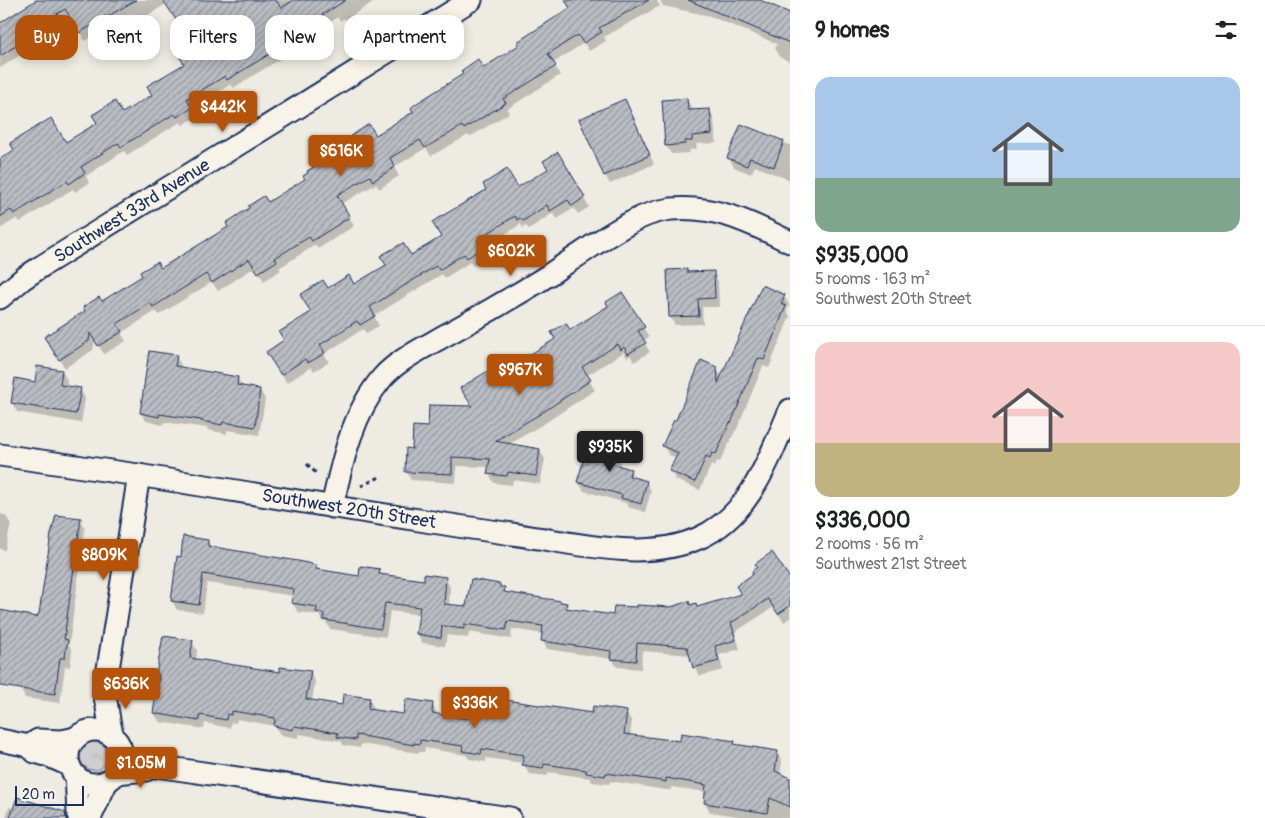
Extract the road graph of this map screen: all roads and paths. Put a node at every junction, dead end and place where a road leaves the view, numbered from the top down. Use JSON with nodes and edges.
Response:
{"nodes":[{"id":1,"x":471,"y":0,"type":"edge"},
{"id":2,"x":790,"y":242,"type":"edge"},
{"id":3,"x":0,"y":298,"type":"edge"},
{"id":4,"x":790,"y":410,"type":"edge"},
{"id":5,"x":0,"y":454,"type":"edge"},
{"id":6,"x":307,"y":464,"type":"dead end"},
{"id":7,"x":139,"y":475,"type":"junction"},
{"id":8,"x":318,"y":476,"type":"dead end"},
{"id":9,"x":382,"y":476,"type":"dead end"},
{"id":10,"x":361,"y":486,"type":"dead end"},
{"id":11,"x":332,"y":507,"type":"junction"},
{"id":12,"x":104,"y":694,"type":"junction"},
{"id":13,"x":81,"y":735,"type":"junction"},
{"id":14,"x":0,"y":740,"type":"edge"},
{"id":15,"x":116,"y":741,"type":"junction"},
{"id":16,"x":29,"y":746,"type":"junction"},
{"id":17,"x":156,"y":766,"type":"junction"},
{"id":18,"x":73,"y":771,"type":"junction"},
{"id":19,"x":112,"y":777,"type":"junction"},
{"id":20,"x":80,"y":818,"type":"edge"},
{"id":21,"x":90,"y":818,"type":"edge"},
{"id":22,"x":510,"y":818,"type":"edge"}],
"edges":[{"from":1,"to":3,"type":"street","name":"Southwest 33rd Avenue"},
{"from":2,"to":11,"type":"street"},
{"from":4,"to":11,"type":"street","name":"Southwest 20th Street"},
{"from":5,"to":7,"type":"street","name":"Southwest 20th Street"},
{"from":6,"to":8,"type":"path"},
{"from":7,"to":11,"type":"street","name":"Southwest 20th Street"},
{"from":7,"to":12,"type":"street"},
{"from":9,"to":10,"type":"path"},
{"from":12,"to":13,"type":"street"},
{"from":12,"to":15,"type":"street"},
{"from":13,"to":15,"type":"street"},
{"from":13,"to":16,"type":"street"},
{"from":13,"to":18,"type":"street"},
{"from":14,"to":16,"type":"street"},
{"from":15,"to":17,"type":"street"},
{"from":15,"to":19,"type":"street"},
{"from":16,"to":18,"type":"street"},
{"from":17,"to":19,"type":"street"},
{"from":17,"to":22,"type":"street"},
{"from":18,"to":19,"type":"street"},
{"from":18,"to":20,"type":"street"},
{"from":19,"to":21,"type":"street"}]}
